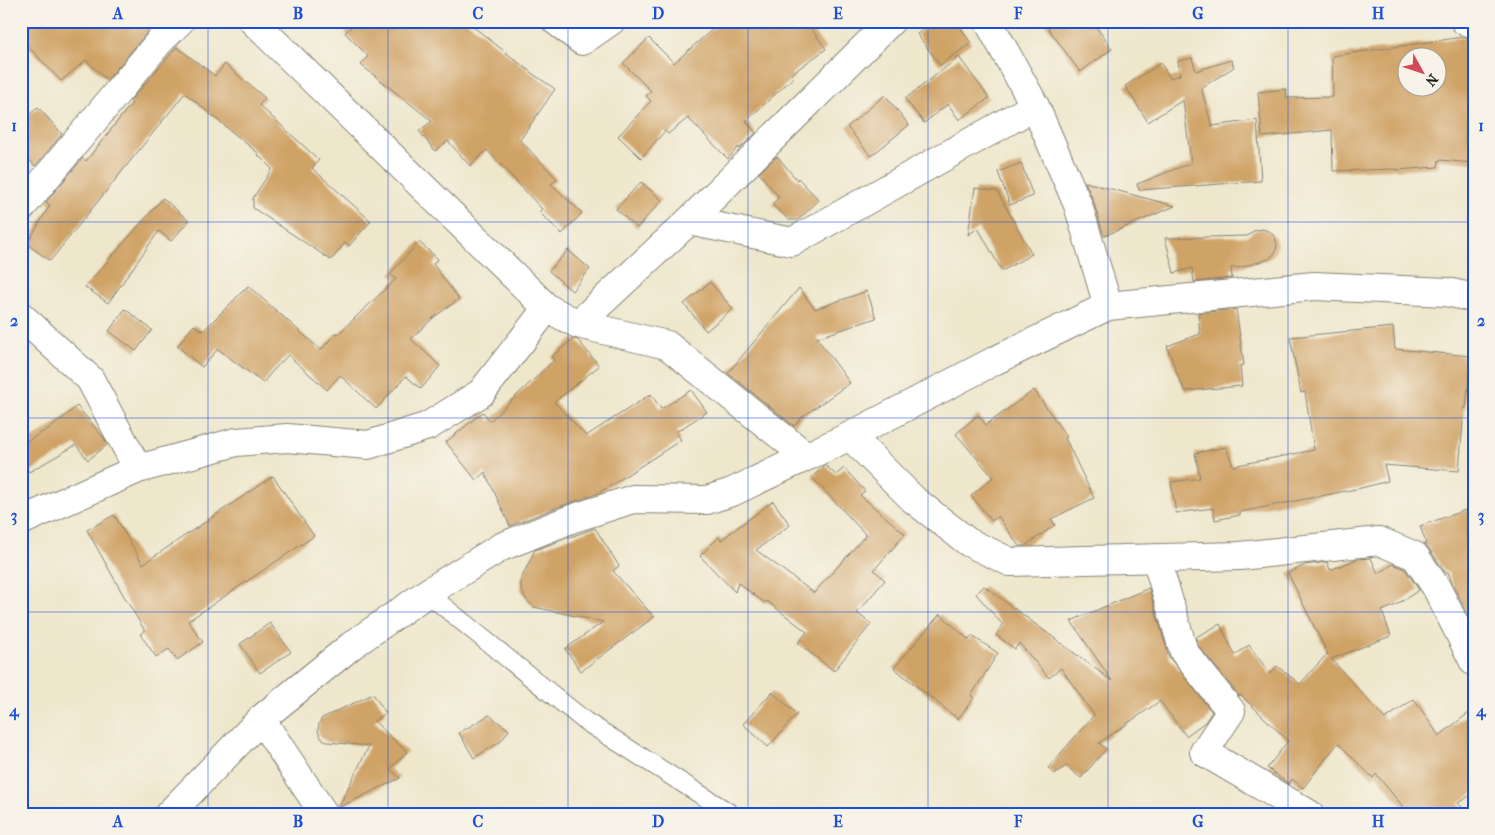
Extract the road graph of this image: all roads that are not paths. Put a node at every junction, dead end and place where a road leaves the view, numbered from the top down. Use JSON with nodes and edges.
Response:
{"nodes":[{"id":1,"x":180,"y":21,"type":"edge"},
{"id":2,"x":253,"y":21,"type":"edge"},
{"id":3,"x":556,"y":21,"type":"edge"},
{"id":4,"x":611,"y":21,"type":"edge"},
{"id":5,"x":891,"y":21,"type":"edge"},
{"id":6,"x":988,"y":21,"type":"edge"},
{"id":7,"x":1465,"y":21,"type":"edge"},
{"id":8,"x":1474,"y":23,"type":"edge"},
{"id":9,"x":1035,"y":106,"type":"junction"},
{"id":10,"x":21,"y":208,"type":"edge"},
{"id":11,"x":689,"y":221,"type":"junction"},
{"id":12,"x":1474,"y":298,"type":"edge"},
{"id":13,"x":1108,"y":306,"type":"junction"},
{"id":14,"x":547,"y":308,"type":"junction"},
{"id":15,"x":21,"y":316,"type":"edge"},
{"id":16,"x":578,"y":324,"type":"junction"},
{"id":17,"x":850,"y":436,"type":"junction"},
{"id":18,"x":806,"y":456,"type":"junction"},
{"id":19,"x":138,"y":469,"type":"junction"},
{"id":20,"x":21,"y":521,"type":"edge"},
{"id":21,"x":1156,"y":558,"type":"junction"},
{"id":22,"x":427,"y":593,"type":"junction"},
{"id":23,"x":1474,"y":662,"type":"edge"},
{"id":24,"x":261,"y":718,"type":"junction"},
{"id":25,"x":169,"y":814,"type":"edge"},
{"id":26,"x":324,"y":814,"type":"edge"},
{"id":27,"x":731,"y":814,"type":"edge"},
{"id":28,"x":1309,"y":814,"type":"edge"}],
"edges":[{"from":1,"to":10,"type":"street"},
{"from":2,"to":14,"type":"street"},
{"from":3,"to":4,"type":"street"},
{"from":5,"to":11,"type":"street"},
{"from":6,"to":9,"type":"street"},
{"from":7,"to":8,"type":"street"},
{"from":9,"to":11,"type":"street"},
{"from":9,"to":13,"type":"street"},
{"from":11,"to":16,"type":"street"},
{"from":12,"to":13,"type":"street"},
{"from":13,"to":17,"type":"street"},
{"from":14,"to":16,"type":"street"},
{"from":14,"to":19,"type":"street"},
{"from":15,"to":19,"type":"street"},
{"from":16,"to":18,"type":"street"},
{"from":17,"to":18,"type":"street"},
{"from":17,"to":21,"type":"street"},
{"from":18,"to":22,"type":"street"},
{"from":19,"to":20,"type":"street"},
{"from":21,"to":23,"type":"street"},
{"from":21,"to":28,"type":"street"},
{"from":22,"to":24,"type":"street"},
{"from":22,"to":27,"type":"lane"},
{"from":24,"to":25,"type":"street"},
{"from":24,"to":26,"type":"street"}]}
